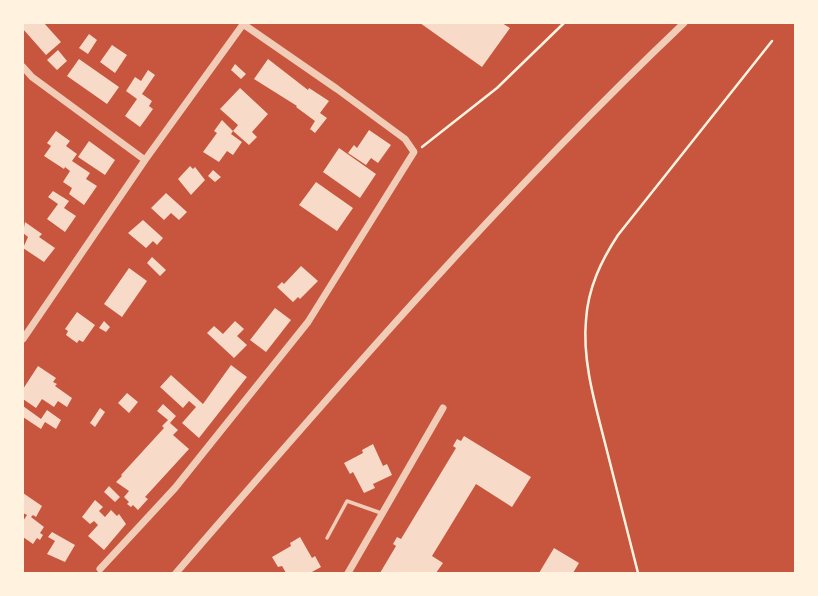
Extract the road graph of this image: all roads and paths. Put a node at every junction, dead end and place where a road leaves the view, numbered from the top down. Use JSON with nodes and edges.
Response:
{"nodes":[{"id":1,"x":243,"y":23,"type":"edge"},
{"id":2,"x":564,"y":23,"type":"edge"},
{"id":3,"x":684,"y":23,"type":"edge"},
{"id":4,"x":772,"y":41,"type":"dead end"},
{"id":5,"x":23,"y":67,"type":"edge"},
{"id":6,"x":414,"y":152,"type":"junction"},
{"id":7,"x":145,"y":160,"type":"junction"},
{"id":8,"x":23,"y":339,"type":"edge"},
{"id":9,"x":443,"y":408,"type":"dead end"},
{"id":10,"x":383,"y":514,"type":"junction"},
{"id":11,"x":327,"y":538,"type":"dead end"},
{"id":12,"x":100,"y":569,"type":"dead end"},
{"id":13,"x":176,"y":573,"type":"edge"},
{"id":14,"x":348,"y":573,"type":"edge"},
{"id":15,"x":638,"y":573,"type":"edge"}],
"edges":[{"from":1,"to":6,"type":"street"},
{"from":1,"to":7,"type":"street"},
{"from":2,"to":6,"type":"path"},
{"from":3,"to":13,"type":"street"},
{"from":4,"to":15,"type":"path"},
{"from":5,"to":7,"type":"street"},
{"from":6,"to":12,"type":"street"},
{"from":7,"to":8,"type":"street"},
{"from":9,"to":10,"type":"street"},
{"from":10,"to":11,"type":"lane"},
{"from":10,"to":14,"type":"street"}]}
